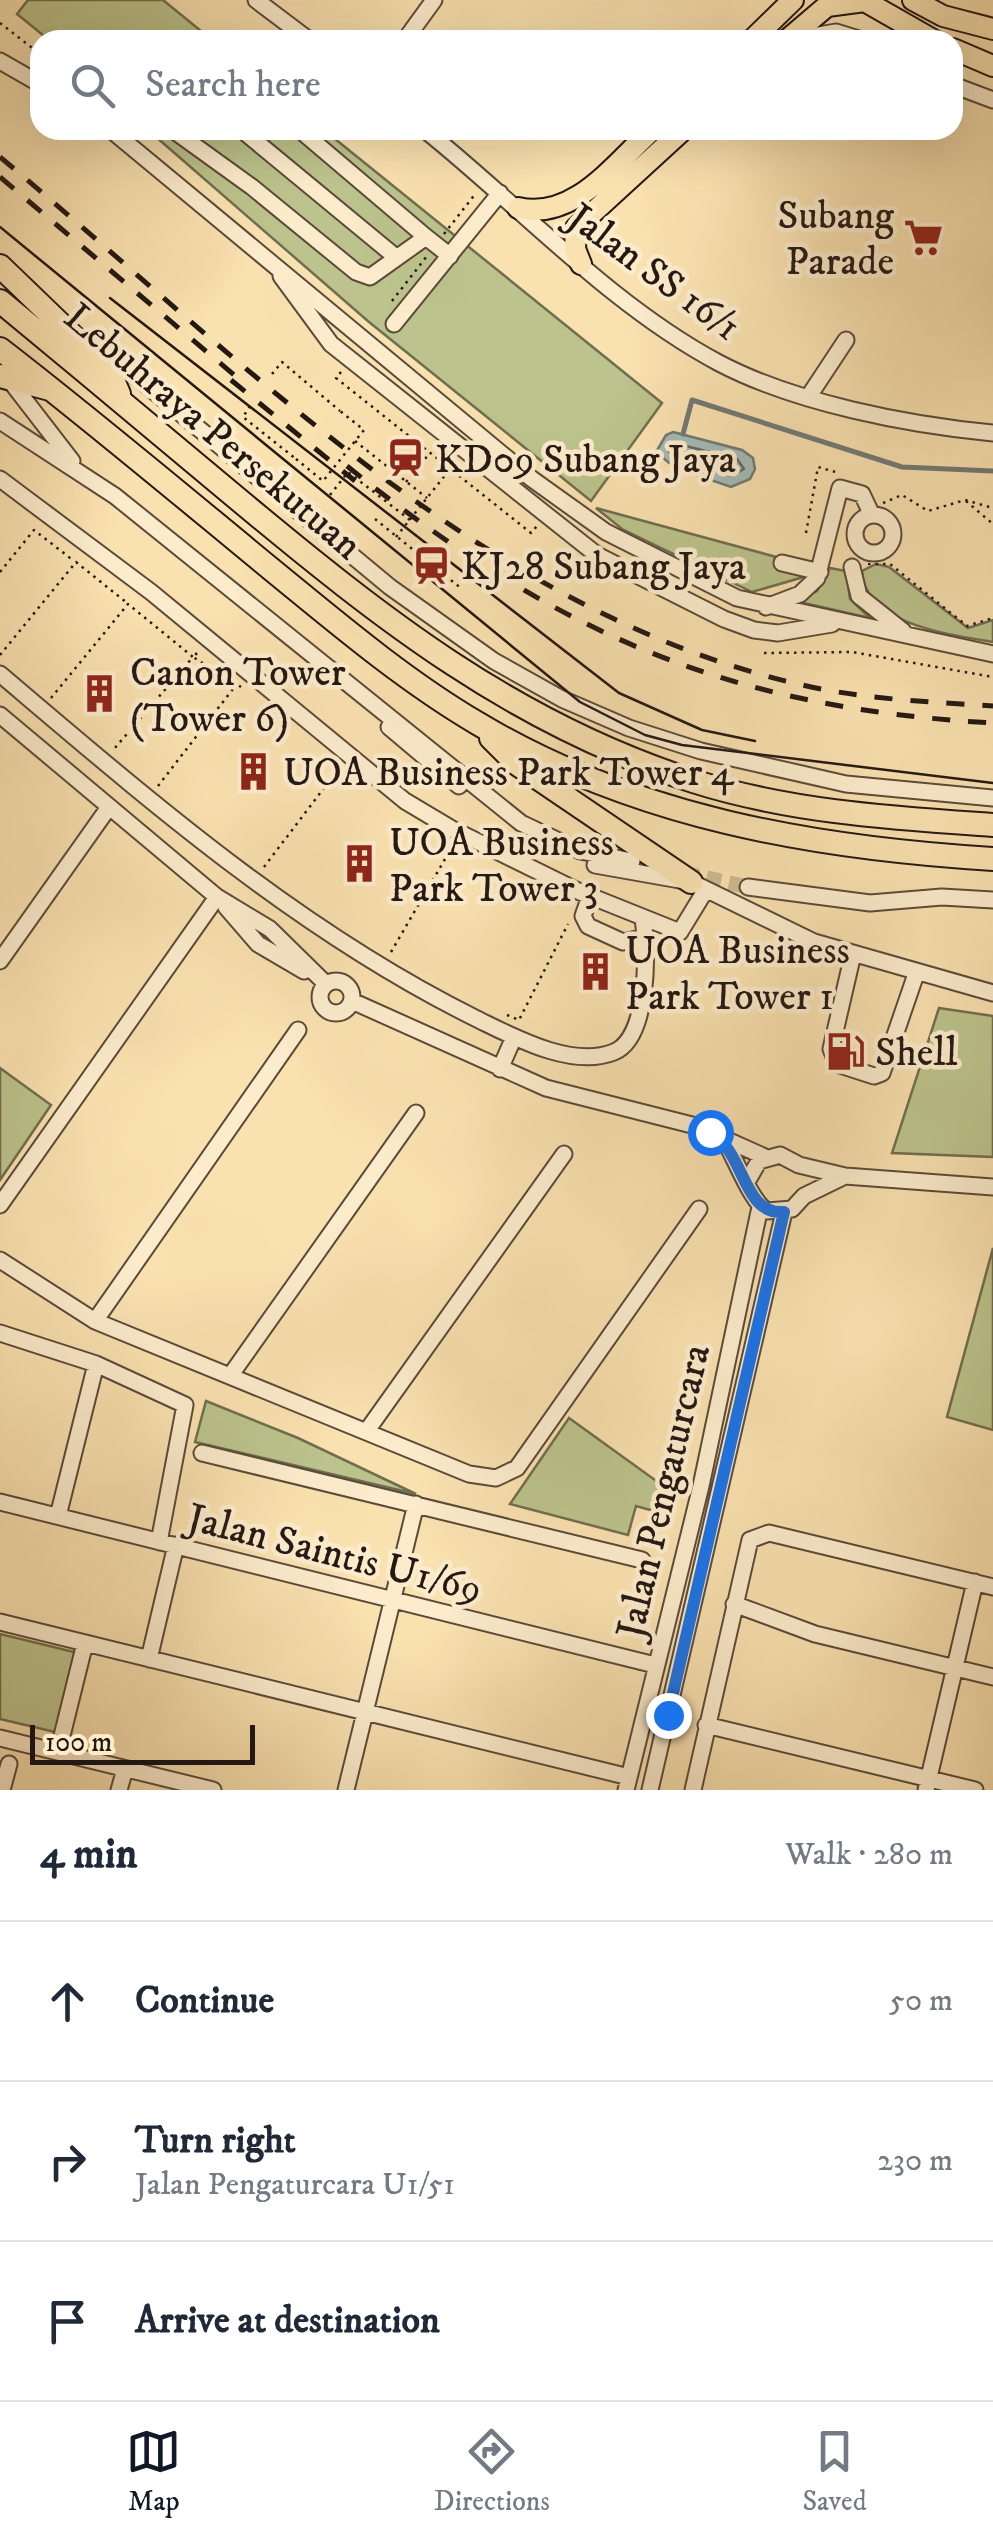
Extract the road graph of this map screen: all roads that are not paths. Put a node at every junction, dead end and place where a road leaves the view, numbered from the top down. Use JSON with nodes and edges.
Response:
{"nodes":[{"id":1,"x":256,"y":0,"type":"edge"},
{"id":2,"x":434,"y":0,"type":"edge"},
{"id":3,"x":793,"y":0,"type":"edge"},
{"id":4,"x":864,"y":0,"type":"edge"},
{"id":5,"x":913,"y":0,"type":"edge"},
{"id":6,"x":780,"y":9,"type":"edge"},
{"id":7,"x":993,"y":29,"type":"edge"},
{"id":8,"x":296,"y":30,"type":"edge"},
{"id":9,"x":412,"y":30,"type":"edge"},
{"id":10,"x":761,"y":30,"type":"edge"},
{"id":11,"x":799,"y":30,"type":"edge"},
{"id":12,"x":916,"y":30,"type":"edge"},
{"id":13,"x":963,"y":52,"type":"edge"},
{"id":14,"x":0,"y":60,"type":"edge"},
{"id":15,"x":993,"y":66,"type":"edge"},
{"id":16,"x":30,"y":78,"type":"edge"},
{"id":17,"x":963,"y":88,"type":"edge"},
{"id":18,"x":993,"y":100,"type":"edge"},
{"id":19,"x":123,"y":140,"type":"edge"},
{"id":20,"x":187,"y":140,"type":"edge"},
{"id":21,"x":254,"y":140,"type":"edge"},
{"id":22,"x":312,"y":140,"type":"edge"},
{"id":23,"x":437,"y":140,"type":"edge"},
{"id":24,"x":636,"y":140,"type":"edge"},
{"id":25,"x":672,"y":140,"type":"edge"},
{"id":26,"x":500,"y":193,"type":"junction"},
{"id":27,"x":518,"y":208,"type":"junction"},
{"id":28,"x":430,"y":241,"type":"junction"},
{"id":29,"x":0,"y":256,"type":"edge"},
{"id":30,"x":450,"y":256,"type":"junction"},
{"id":31,"x":397,"y":258,"type":"junction"},
{"id":32,"x":270,"y":260,"type":"junction"},
{"id":33,"x":581,"y":264,"type":"junction"},
{"id":34,"x":0,"y":266,"type":"edge"},
{"id":35,"x":0,"y":300,"type":"edge"},
{"id":36,"x":394,"y":324,"type":"dead end"},
{"id":37,"x":846,"y":340,"type":"dead end"},
{"id":38,"x":0,"y":349,"type":"edge"},
{"id":39,"x":6,"y":379,"type":"edge"},
{"id":40,"x":53,"y":390,"type":"junction"},
{"id":41,"x":809,"y":396,"type":"junction"},
{"id":42,"x":122,"y":402,"type":"junction"},
{"id":43,"x":0,"y":421,"type":"edge"},
{"id":44,"x":993,"y":434,"type":"edge"},
{"id":45,"x":0,"y":467,"type":"edge"},
{"id":46,"x":80,"y":472,"type":"junction"},
{"id":47,"x":4,"y":481,"type":"edge"},
{"id":48,"x":876,"y":508,"type":"junction"},
{"id":49,"x":860,"y":550,"type":"junction"},
{"id":50,"x":782,"y":564,"type":"dead end"},
{"id":51,"x":822,"y":566,"type":"junction"},
{"id":52,"x":857,"y":568,"type":"junction"},
{"id":53,"x":766,"y":606,"type":"junction"},
{"id":54,"x":840,"y":622,"type":"junction"},
{"id":55,"x":911,"y":636,"type":"junction"},
{"id":56,"x":993,"y":654,"type":"edge"},
{"id":57,"x":327,"y":664,"type":"junction"},
{"id":58,"x":0,"y":674,"type":"edge"},
{"id":59,"x":0,"y":714,"type":"edge"},
{"id":60,"x":478,"y":724,"type":"junction"},
{"id":61,"x":993,"y":798,"type":"edge"},
{"id":62,"x":109,"y":807,"type":"junction"},
{"id":63,"x":993,"y":824,"type":"edge"},
{"id":64,"x":990,"y":860,"type":"edge"},
{"id":65,"x":632,"y":861,"type":"dead end"},
{"id":66,"x":698,"y":886,"type":"junction"},
{"id":67,"x":748,"y":888,"type":"tunnel mouth"},
{"id":68,"x":217,"y":896,"type":"junction"},
{"id":69,"x":590,"y":896,"type":"junction"},
{"id":70,"x":993,"y":900,"type":"edge"},
{"id":71,"x":643,"y":919,"type":"junction"},
{"id":72,"x":646,"y":937,"type":"junction"},
{"id":73,"x":853,"y":954,"type":"junction"},
{"id":74,"x":0,"y":961,"type":"edge"},
{"id":75,"x":916,"y":974,"type":"junction"},
{"id":76,"x":326,"y":984,"type":"junction"},
{"id":77,"x":993,"y":993,"type":"edge"},
{"id":78,"x":352,"y":1001,"type":"junction"},
{"id":79,"x":298,"y":1030,"type":"dead end"},
{"id":80,"x":514,"y":1036,"type":"junction"},
{"id":81,"x":500,"y":1070,"type":"junction"},
{"id":82,"x":416,"y":1113,"type":"dead end"},
{"id":83,"x":724,"y":1140,"type":"junction"},
{"id":84,"x":564,"y":1154,"type":"dead end"},
{"id":85,"x":765,"y":1157,"type":"junction"},
{"id":86,"x":799,"y":1164,"type":"junction"},
{"id":87,"x":845,"y":1176,"type":"junction"},
{"id":88,"x":748,"y":1180,"type":"junction"},
{"id":89,"x":993,"y":1187,"type":"edge"},
{"id":90,"x":804,"y":1196,"type":"junction"},
{"id":91,"x":0,"y":1205,"type":"edge"},
{"id":92,"x":760,"y":1207,"type":"junction"},
{"id":93,"x":698,"y":1209,"type":"dead end"},
{"id":94,"x":784,"y":1212,"type":"junction"},
{"id":95,"x":0,"y":1260,"type":"edge"},
{"id":96,"x":95,"y":1321,"type":"junction"},
{"id":97,"x":0,"y":1333,"type":"edge"},
{"id":98,"x":96,"y":1364,"type":"junction"},
{"id":99,"x":230,"y":1376,"type":"junction"},
{"id":100,"x":366,"y":1432,"type":"junction"},
{"id":101,"x":202,"y":1453,"type":"dead end"},
{"id":102,"x":0,"y":1502,"type":"edge"},
{"id":103,"x":416,"y":1504,"type":"junction"},
{"id":104,"x":58,"y":1516,"type":"junction"},
{"id":105,"x":159,"y":1542,"type":"junction"},
{"id":106,"x":176,"y":1546,"type":"junction"},
{"id":107,"x":642,"y":1560,"type":"dead end"},
{"id":108,"x":975,"y":1582,"type":"junction"},
{"id":109,"x":993,"y":1586,"type":"edge"},
{"id":110,"x":391,"y":1599,"type":"junction"},
{"id":111,"x":734,"y":1604,"type":"junction"},
{"id":112,"x":0,"y":1622,"type":"edge"},
{"id":113,"x":84,"y":1643,"type":"junction"},
{"id":114,"x":150,"y":1659,"type":"junction"},
{"id":115,"x":655,"y":1665,"type":"junction"},
{"id":116,"x":954,"y":1667,"type":"junction"},
{"id":117,"x":993,"y":1677,"type":"edge"},
{"id":118,"x":365,"y":1712,"type":"junction"},
{"id":119,"x":706,"y":1724,"type":"junction"},
{"id":120,"x":0,"y":1738,"type":"edge"},
{"id":121,"x":638,"y":1741,"type":"junction"},
{"id":122,"x":661,"y":1746,"type":"junction"},
{"id":123,"x":58,"y":1752,"type":"junction"},
{"id":124,"x":8,"y":1764,"type":"dead end"},
{"id":125,"x":125,"y":1769,"type":"junction"},
{"id":126,"x":627,"y":1784,"type":"edge"},
{"id":127,"x":928,"y":1784,"type":"edge"},
{"id":128,"x":2,"y":1790,"type":"edge"},
{"id":129,"x":119,"y":1790,"type":"edge"},
{"id":130,"x":213,"y":1790,"type":"edge"},
{"id":131,"x":346,"y":1790,"type":"edge"},
{"id":132,"x":650,"y":1790,"type":"edge"},
{"id":133,"x":693,"y":1790,"type":"edge"},
{"id":134,"x":976,"y":1790,"type":"edge"}],
"edges":[{"from":1,"to":8,"type":"street"},
{"from":2,"to":9,"type":"street"},
{"from":3,"to":6,"type":"main road"},
{"from":4,"to":11,"type":"main road"},
{"from":4,"to":12,"type":"main road"},
{"from":5,"to":7,"type":"main road"},
{"from":6,"to":10,"type":"main road"},
{"from":13,"to":15,"type":"main road"},
{"from":14,"to":16,"type":"street"},
{"from":17,"to":18,"type":"street"},
{"from":19,"to":32,"type":"street"},
{"from":20,"to":31,"type":"street"},
{"from":21,"to":31,"type":"street"},
{"from":22,"to":28,"type":"street"},
{"from":23,"to":26,"type":"street","name":"Jalan SS 16/1"},
{"from":24,"to":27,"type":"main road"},
{"from":25,"to":33,"type":"main road"},
{"from":26,"to":27,"type":"street","name":"Jalan SS 16/1"},
{"from":26,"to":30,"type":"street"},
{"from":27,"to":33,"type":"street","name":"Jalan SS 16/1"},
{"from":28,"to":30,"type":"street"},
{"from":28,"to":31,"type":"street"},
{"from":29,"to":61,"type":"street"},
{"from":30,"to":36,"type":"street"},
{"from":32,"to":53,"type":"street"},
{"from":32,"to":54,"type":"street"},
{"from":33,"to":41,"type":"street","name":"Jalan SS 16/1"},
{"from":34,"to":42,"type":"highway"},
{"from":35,"to":42,"type":"highway","name":"Lebuhraya Persekutuan"},
{"from":37,"to":41,"type":"street"},
{"from":38,"to":40,"type":"highway","name":"Lebuhraya Persekutuan"},
{"from":39,"to":40,"type":"highway"},
{"from":39,"to":46,"type":"street"},
{"from":40,"to":60,"type":"highway","name":"Lebuhraya Persekutuan"},
{"from":41,"to":44,"type":"street","name":"Jalan SS 16/1"},
{"from":42,"to":63,"type":"highway","name":"Lebuhraya Persekutuan"},
{"from":43,"to":46,"type":"street"},
{"from":45,"to":47,"type":"street"},
{"from":46,"to":57,"type":"street"},
{"from":47,"to":69,"type":"street"},
{"from":48,"to":49,"type":"street"},
{"from":48,"to":49,"type":"street"},
{"from":48,"to":51,"type":"street"},
{"from":49,"to":52,"type":"street"},
{"from":50,"to":51,"type":"street"},
{"from":51,"to":52,"type":"street"},
{"from":51,"to":53,"type":"street"},
{"from":52,"to":55,"type":"street"},
{"from":53,"to":54,"type":"street"},
{"from":54,"to":55,"type":"street"},
{"from":55,"to":56,"type":"street"},
{"from":57,"to":65,"type":"street"},
{"from":57,"to":66,"type":"street"},
{"from":58,"to":80,"type":"street"},
{"from":59,"to":62,"type":"street"},
{"from":60,"to":64,"type":"highway","name":"Lebuhraya Persekutuan"},
{"from":60,"to":66,"type":"highway"},
{"from":62,"to":68,"type":"street"},
{"from":62,"to":74,"type":"street"},
{"from":66,"to":71,"type":"street"},
{"from":66,"to":73,"type":"street"},
{"from":67,"to":70,"type":"street"},
{"from":68,"to":76,"type":"street"},
{"from":68,"to":91,"type":"street"},
{"from":69,"to":71,"type":"street"},
{"from":69,"to":72,"type":"street"},
{"from":71,"to":72,"type":"street"},
{"from":72,"to":80,"type":"street"},
{"from":73,"to":75,"type":"street"},
{"from":73,"to":75,"type":"street"},
{"from":75,"to":77,"type":"street"},
{"from":76,"to":78,"type":"street"},
{"from":76,"to":78,"type":"street"},
{"from":78,"to":81,"type":"street"},
{"from":79,"to":96,"type":"street"},
{"from":80,"to":81,"type":"street"},
{"from":81,"to":83,"type":"street"},
{"from":82,"to":99,"type":"street"},
{"from":83,"to":85,"type":"street"},
{"from":83,"to":88,"type":"street"},
{"from":84,"to":100,"type":"street"},
{"from":85,"to":86,"type":"street"},
{"from":85,"to":88,"type":"street"},
{"from":86,"to":87,"type":"street"},
{"from":86,"to":90,"type":"street"},
{"from":87,"to":89,"type":"street"},
{"from":87,"to":90,"type":"street"},
{"from":88,"to":92,"type":"street"},
{"from":90,"to":94,"type":"street"},
{"from":92,"to":94,"type":"street"},
{"from":92,"to":115,"type":"street","name":"Jalan Pengaturcara"},
{"from":93,"to":100,"type":"street"},
{"from":94,"to":122,"type":"street"},
{"from":95,"to":96,"type":"street"},
{"from":96,"to":99,"type":"street"},
{"from":97,"to":98,"type":"street"},
{"from":98,"to":104,"type":"street"},
{"from":98,"to":105,"type":"street"},
{"from":99,"to":100,"type":"street"},
{"from":101,"to":103,"type":"street"},
{"from":102,"to":104,"type":"street","name":"Jalan Saintis U1/69"},
{"from":103,"to":107,"type":"street"},
{"from":103,"to":110,"type":"street"},
{"from":104,"to":105,"type":"street","name":"Jalan Saintis U1/69"},
{"from":105,"to":106,"type":"street","name":"Jalan Saintis U1/69"},
{"from":106,"to":110,"type":"street","name":"Jalan Saintis U1/69"},
{"from":106,"to":114,"type":"street"},
{"from":108,"to":109,"type":"street"},
{"from":108,"to":111,"type":"street"},
{"from":108,"to":116,"type":"street"},
{"from":110,"to":115,"type":"street","name":"Jalan Saintis U1/69"},
{"from":110,"to":118,"type":"street"},
{"from":111,"to":116,"type":"street"},
{"from":111,"to":119,"type":"street"},
{"from":112,"to":113,"type":"street"},
{"from":113,"to":114,"type":"street"},
{"from":113,"to":123,"type":"street"},
{"from":114,"to":118,"type":"street"},
{"from":115,"to":121,"type":"street","name":"Jalan Pengaturcara"},
{"from":116,"to":117,"type":"street"},
{"from":116,"to":127,"type":"street"},
{"from":118,"to":126,"type":"street"},
{"from":118,"to":131,"type":"street"},
{"from":119,"to":127,"type":"street"},
{"from":119,"to":133,"type":"street"},
{"from":120,"to":123,"type":"street"},
{"from":121,"to":122,"type":"street"},
{"from":121,"to":126,"type":"street","name":"Jalan Pengaturcara"},
{"from":122,"to":132,"type":"street"},
{"from":123,"to":125,"type":"street"},
{"from":124,"to":128,"type":"street"},
{"from":125,"to":129,"type":"street"},
{"from":125,"to":130,"type":"street"},
{"from":127,"to":134,"type":"street"}]}
